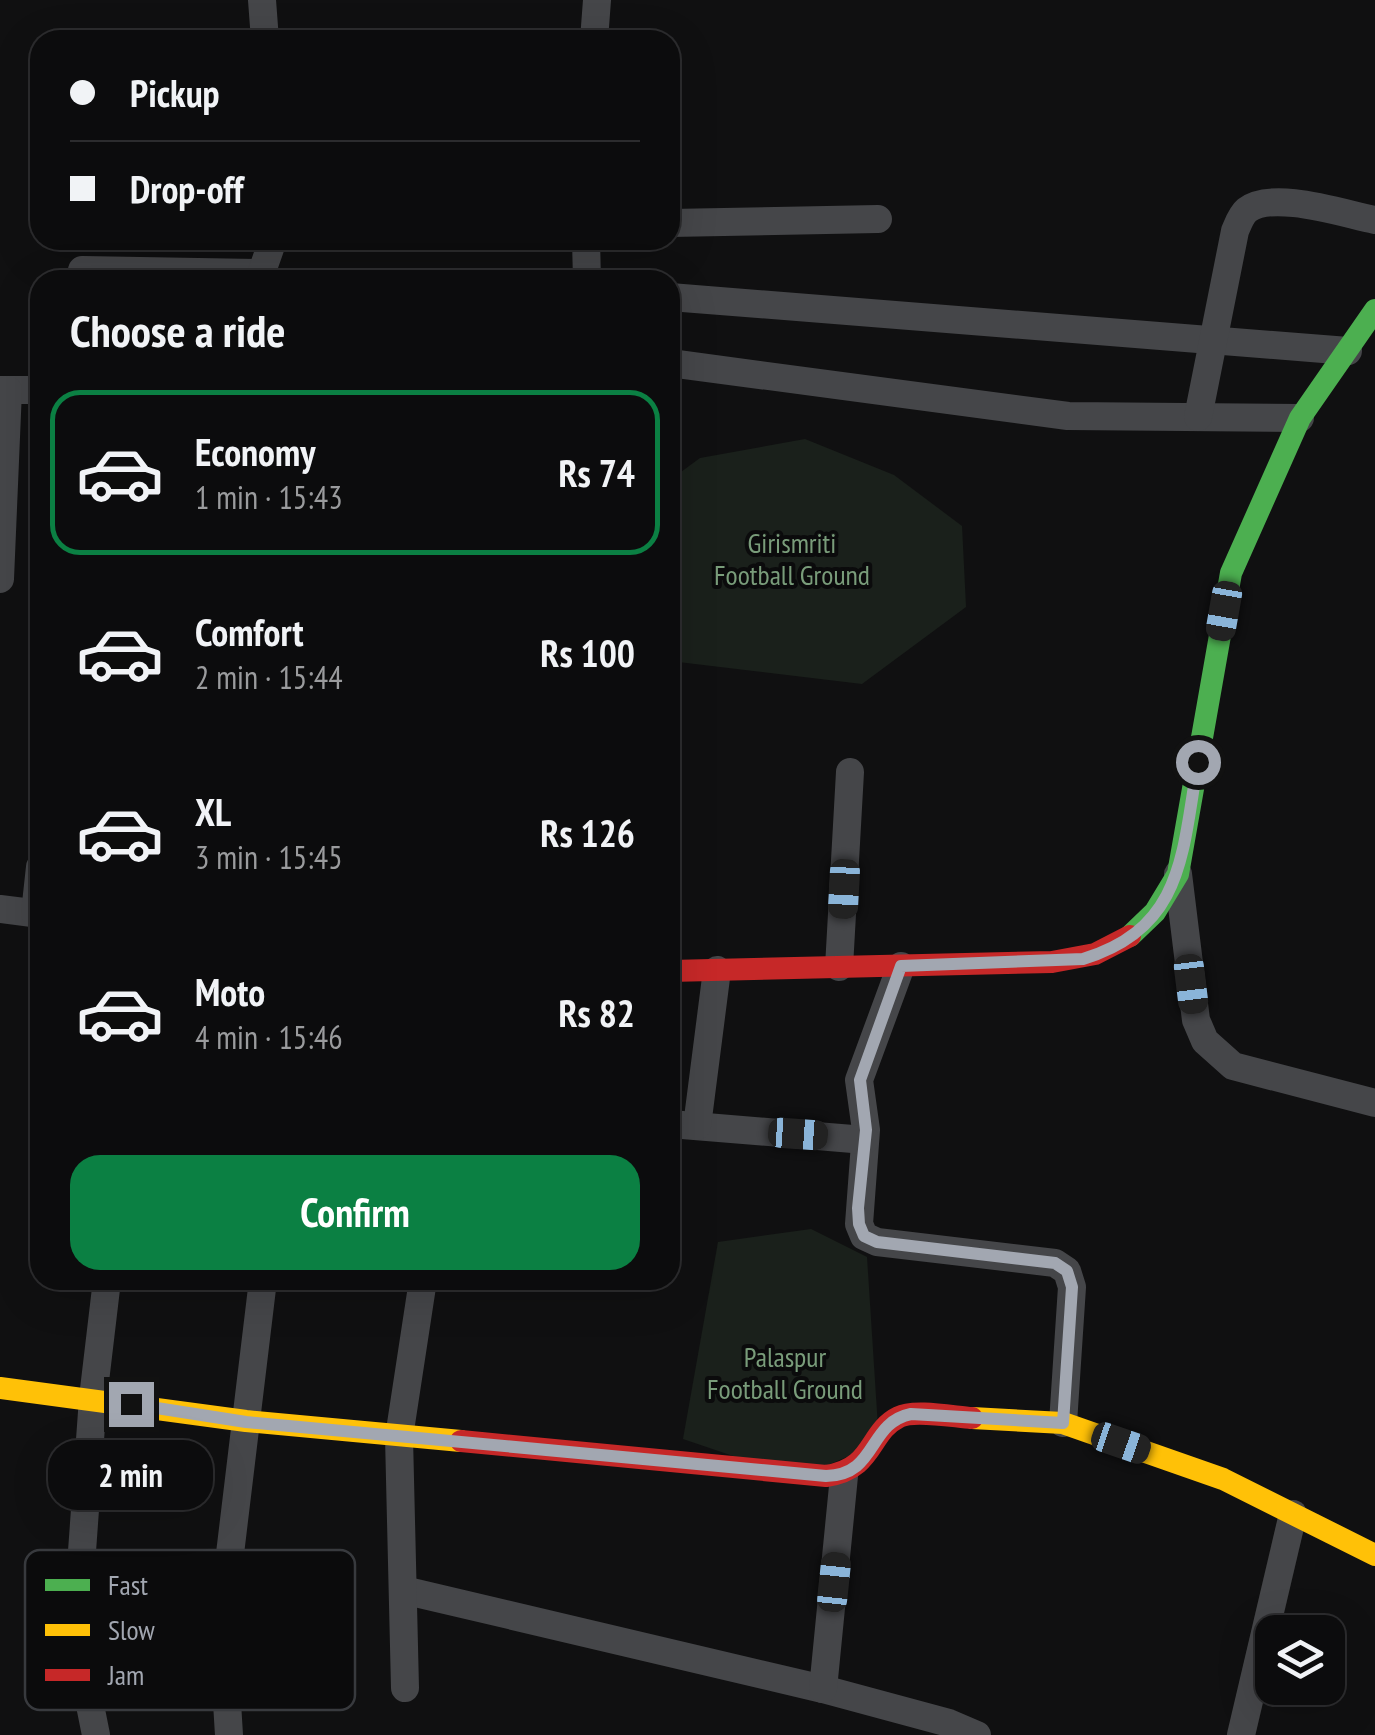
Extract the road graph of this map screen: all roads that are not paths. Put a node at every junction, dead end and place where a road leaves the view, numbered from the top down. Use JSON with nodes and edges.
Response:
{"nodes":[{"id":1,"x":262,"y":0,"type":"edge"},
{"id":2,"x":597,"y":0,"type":"edge"},
{"id":3,"x":264,"y":30,"type":"edge"},
{"id":4,"x":595,"y":30,"type":"edge"},
{"id":5,"x":878,"y":219,"type":"dead end"},
{"id":6,"x":1375,"y":220,"type":"edge"},
{"id":7,"x":680,"y":223,"type":"edge"},
{"id":8,"x":680,"y":298,"type":"edge"},
{"id":9,"x":1375,"y":310,"type":"edge"},
{"id":10,"x":1213,"y":340,"type":"junction"},
{"id":11,"x":1348,"y":352,"type":"junction"},
{"id":12,"x":680,"y":364,"type":"edge"},
{"id":13,"x":4,"y":390,"type":"edge"},
{"id":14,"x":30,"y":390,"type":"edge"},
{"id":15,"x":1198,"y":417,"type":"junction"},
{"id":16,"x":1300,"y":418,"type":"junction"},
{"id":17,"x":0,"y":579,"type":"edge"},
{"id":18,"x":850,"y":772,"type":"dead end"},
{"id":19,"x":1178,"y":874,"type":"junction"},
{"id":20,"x":0,"y":909,"type":"edge"},
{"id":21,"x":30,"y":913,"type":"edge"},
{"id":22,"x":901,"y":966,"type":"junction"},
{"id":23,"x":839,"y":967,"type":"junction"},
{"id":24,"x":717,"y":970,"type":"junction"},
{"id":25,"x":680,"y":972,"type":"edge"},
{"id":26,"x":1375,"y":1103,"type":"edge"},
{"id":27,"x":684,"y":1125,"type":"edge"},
{"id":28,"x":865,"y":1140,"type":"junction"},
{"id":29,"x":106,"y":1290,"type":"edge"},
{"id":30,"x":262,"y":1290,"type":"edge"},
{"id":31,"x":421,"y":1290,"type":"edge"},
{"id":32,"x":0,"y":1388,"type":"edge"},
{"id":33,"x":93,"y":1398,"type":"junction"},
{"id":34,"x":246,"y":1422,"type":"junction"},
{"id":35,"x":1063,"y":1423,"type":"junction"},
{"id":36,"x":399,"y":1437,"type":"junction"},
{"id":37,"x":844,"y":1476,"type":"junction"},
{"id":38,"x":1293,"y":1514,"type":"junction"},
{"id":39,"x":82,"y":1550,"type":"edge"},
{"id":40,"x":230,"y":1550,"type":"edge"},
{"id":41,"x":1375,"y":1555,"type":"edge"},
{"id":42,"x":403,"y":1590,"type":"junction"},
{"id":43,"x":405,"y":1688,"type":"dead end"},
{"id":44,"x":823,"y":1689,"type":"junction"},
{"id":45,"x":91,"y":1710,"type":"edge"},
{"id":46,"x":227,"y":1710,"type":"edge"},
{"id":47,"x":96,"y":1735,"type":"edge"},
{"id":48,"x":229,"y":1735,"type":"edge"},
{"id":49,"x":978,"y":1735,"type":"edge"},
{"id":50,"x":1241,"y":1735,"type":"edge"}],
"edges":[{"from":1,"to":3,"type":"street"},
{"from":2,"to":4,"type":"street"},
{"from":5,"to":7,"type":"street"},
{"from":6,"to":10,"type":"street"},
{"from":8,"to":10,"type":"street"},
{"from":9,"to":11,"type":"street"},
{"from":10,"to":11,"type":"street"},
{"from":10,"to":15,"type":"street"},
{"from":11,"to":16,"type":"street"},
{"from":12,"to":15,"type":"street"},
{"from":13,"to":14,"type":"street"},
{"from":13,"to":17,"type":"street"},
{"from":15,"to":16,"type":"street"},
{"from":16,"to":19,"type":"street"},
{"from":18,"to":23,"type":"street"},
{"from":19,"to":22,"type":"street"},
{"from":19,"to":26,"type":"street"},
{"from":20,"to":21,"type":"street"},
{"from":22,"to":23,"type":"street"},
{"from":22,"to":28,"type":"street"},
{"from":23,"to":24,"type":"street"},
{"from":24,"to":25,"type":"street"},
{"from":24,"to":27,"type":"street"},
{"from":27,"to":28,"type":"street"},
{"from":28,"to":35,"type":"street"},
{"from":29,"to":33,"type":"street"},
{"from":30,"to":34,"type":"street"},
{"from":31,"to":36,"type":"street"},
{"from":32,"to":33,"type":"street"},
{"from":33,"to":34,"type":"street"},
{"from":33,"to":39,"type":"street"},
{"from":34,"to":36,"type":"street"},
{"from":34,"to":40,"type":"street"},
{"from":35,"to":37,"type":"street"},
{"from":35,"to":38,"type":"street"},
{"from":36,"to":37,"type":"street"},
{"from":36,"to":42,"type":"street"},
{"from":37,"to":44,"type":"street"},
{"from":38,"to":41,"type":"street"},
{"from":38,"to":50,"type":"street"},
{"from":42,"to":43,"type":"street"},
{"from":42,"to":44,"type":"street"},
{"from":44,"to":49,"type":"street"},
{"from":45,"to":47,"type":"street"},
{"from":46,"to":48,"type":"street"}]}
